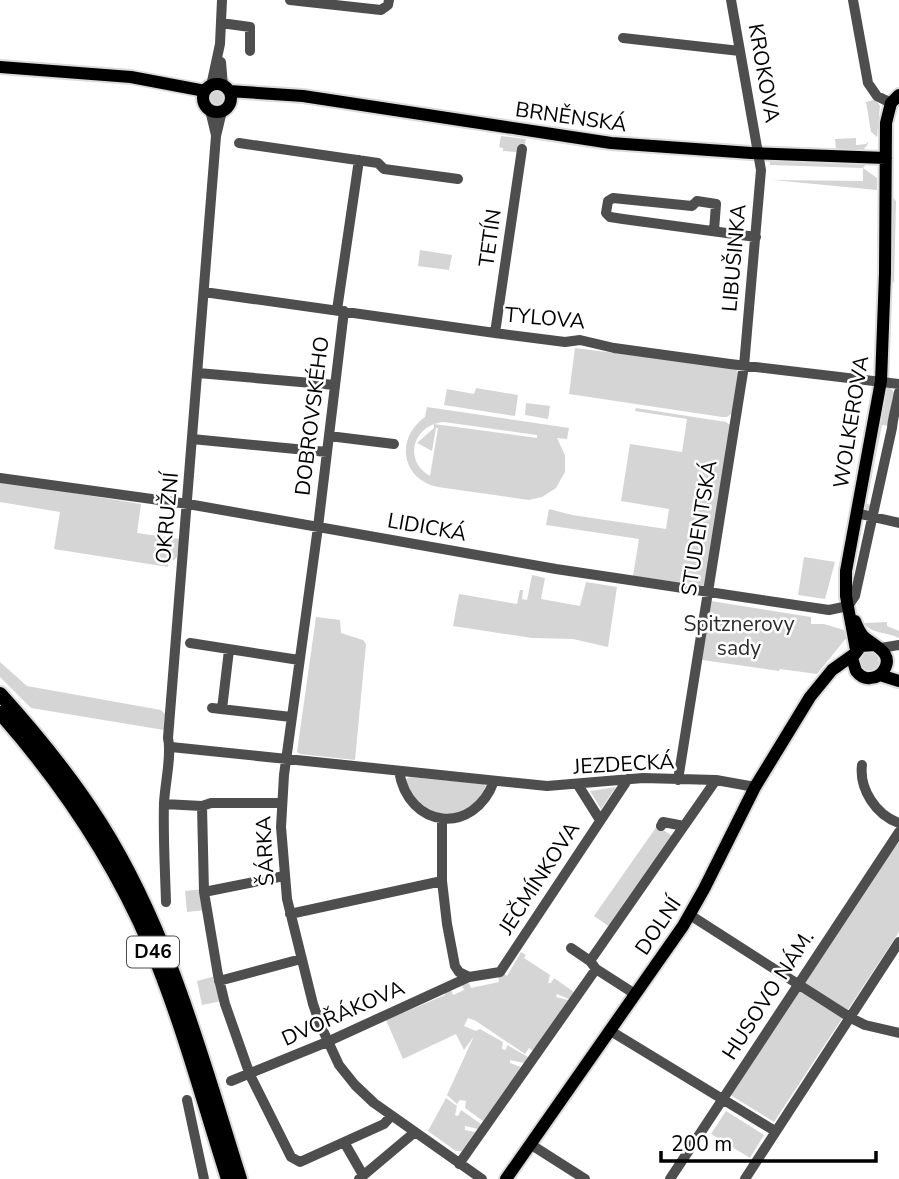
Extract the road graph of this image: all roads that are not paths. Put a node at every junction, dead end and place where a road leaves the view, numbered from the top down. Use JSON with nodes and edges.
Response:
{"nodes":[{"id":1,"x":222,"y":0,"type":"edge"},
{"id":2,"x":290,"y":0,"type":"edge"},
{"id":3,"x":731,"y":0,"type":"edge"},
{"id":4,"x":853,"y":0,"type":"edge"},
{"id":5,"x":388,"y":3,"type":"edge"},
{"id":6,"x":221,"y":23,"type":"junction"},
{"id":7,"x":623,"y":38,"type":"dead end"},
{"id":8,"x":250,"y":51,"type":"dead end"},
{"id":9,"x":740,"y":51,"type":"junction"},
{"id":10,"x":0,"y":68,"type":"edge"},
{"id":11,"x":223,"y":96,"type":"junction"},
{"id":12,"x":895,"y":99,"type":"edge"},
{"id":13,"x":239,"y":143,"type":"dead end"},
{"id":14,"x":522,"y":149,"type":"dead end"},
{"id":15,"x":758,"y":153,"type":"junction"},
{"id":16,"x":886,"y":158,"type":"junction"},
{"id":17,"x":359,"y":160,"type":"junction"},
{"id":18,"x":458,"y":179,"type":"dead end"},
{"id":19,"x":714,"y":231,"type":"junction"},
{"id":20,"x":755,"y":237,"type":"junction"},
{"id":21,"x":204,"y":292,"type":"junction"},
{"id":22,"x":341,"y":310,"type":"junction"},
{"id":23,"x":495,"y":333,"type":"junction"},
{"id":24,"x":744,"y":366,"type":"junction"},
{"id":25,"x":198,"y":373,"type":"junction"},
{"id":26,"x":881,"y":381,"type":"junction"},
{"id":27,"x":899,"y":384,"type":"edge"},
{"id":28,"x":335,"y":385,"type":"junction"},
{"id":29,"x":899,"y":392,"type":"edge"},
{"id":30,"x":329,"y":436,"type":"junction"},
{"id":31,"x":192,"y":439,"type":"junction"},
{"id":32,"x":394,"y":444,"type":"dead end"},
{"id":33,"x":327,"y":452,"type":"junction"},
{"id":34,"x":0,"y":478,"type":"edge"},
{"id":35,"x":188,"y":503,"type":"junction"},
{"id":36,"x":856,"y":513,"type":"junction"},
{"id":37,"x":872,"y":517,"type":"junction"},
{"id":38,"x":899,"y":523,"type":"edge"},
{"id":39,"x":318,"y":527,"type":"junction"},
{"id":40,"x":708,"y":592,"type":"junction"},
{"id":41,"x":848,"y":606,"type":"junction"},
{"id":42,"x":190,"y":643,"type":"dead end"},
{"id":43,"x":899,"y":645,"type":"edge"},
{"id":44,"x":878,"y":646,"type":"junction"},
{"id":45,"x":229,"y":650,"type":"junction"},
{"id":46,"x":854,"y":653,"type":"junction"},
{"id":47,"x":299,"y":660,"type":"junction"},
{"id":48,"x":883,"y":669,"type":"junction"},
{"id":49,"x":856,"y":671,"type":"junction"},
{"id":50,"x":899,"y":671,"type":"edge"},
{"id":51,"x":899,"y":681,"type":"edge"},
{"id":52,"x":820,"y":682,"type":"junction"},
{"id":53,"x":0,"y":694,"type":"edge"},
{"id":54,"x":0,"y":713,"type":"edge"},
{"id":55,"x":291,"y":717,"type":"junction"},
{"id":56,"x":171,"y":747,"type":"junction"},
{"id":57,"x":286,"y":760,"type":"junction"},
{"id":58,"x":862,"y":765,"type":"dead end"},
{"id":59,"x":399,"y":771,"type":"junction"},
{"id":60,"x":628,"y":779,"type":"junction"},
{"id":61,"x":678,"y":780,"type":"junction"},
{"id":62,"x":716,"y":780,"type":"junction"},
{"id":63,"x":494,"y":781,"type":"junction"},
{"id":64,"x":578,"y":785,"type":"junction"},
{"id":65,"x":755,"y":787,"type":"junction"},
{"id":66,"x":281,"y":803,"type":"junction"},
{"id":67,"x":164,"y":804,"type":"junction"},
{"id":68,"x":202,"y":806,"type":"junction"},
{"id":69,"x":442,"y":819,"type":"junction"},
{"id":70,"x":600,"y":820,"type":"junction"},
{"id":71,"x":899,"y":823,"type":"edge"},
{"id":72,"x":661,"y":826,"type":"dead end"},
{"id":73,"x":684,"y":826,"type":"junction"},
{"id":74,"x":899,"y":832,"type":"edge"},
{"id":75,"x":284,"y":876,"type":"junction"},
{"id":76,"x":442,"y":881,"type":"junction"},
{"id":77,"x":204,"y":892,"type":"junction"},
{"id":78,"x":166,"y":902,"type":"dead end"},
{"id":79,"x":290,"y":914,"type":"junction"},
{"id":80,"x":690,"y":915,"type":"junction"},
{"id":81,"x":899,"y":942,"type":"edge"},
{"id":82,"x":571,"y":948,"type":"dead end"},
{"id":83,"x":301,"y":959,"type":"junction"},
{"id":84,"x":593,"y":965,"type":"junction"},
{"id":85,"x":469,"y":977,"type":"junction"},
{"id":86,"x":219,"y":981,"type":"junction"},
{"id":87,"x":798,"y":984,"type":"junction"},
{"id":88,"x":635,"y":994,"type":"junction"},
{"id":89,"x":850,"y":1017,"type":"junction"},
{"id":90,"x":609,"y":1030,"type":"junction"},
{"id":91,"x":899,"y":1033,"type":"edge"},
{"id":92,"x":327,"y":1042,"type":"junction"},
{"id":93,"x":250,"y":1075,"type":"junction"},
{"id":94,"x":231,"y":1081,"type":"dead end"},
{"id":95,"x":722,"y":1099,"type":"junction"},
{"id":96,"x":187,"y":1100,"type":"dead end"},
{"id":97,"x":204,"y":1104,"type":"junction"},
{"id":98,"x":391,"y":1116,"type":"junction"},
{"id":99,"x":775,"y":1131,"type":"junction"},
{"id":100,"x":415,"y":1132,"type":"junction"},
{"id":101,"x":344,"y":1143,"type":"junction"},
{"id":102,"x":530,"y":1144,"type":"junction"},
{"id":103,"x":459,"y":1164,"type":"junction"},
{"id":104,"x":361,"y":1177,"type":"edge"},
{"id":105,"x":204,"y":1179,"type":"edge"},
{"id":106,"x":217,"y":1179,"type":"edge"},
{"id":107,"x":228,"y":1179,"type":"edge"},
{"id":108,"x":242,"y":1179,"type":"edge"},
{"id":109,"x":482,"y":1179,"type":"edge"},
{"id":110,"x":506,"y":1179,"type":"edge"},
{"id":111,"x":585,"y":1179,"type":"edge"},
{"id":112,"x":670,"y":1179,"type":"edge"},
{"id":113,"x":745,"y":1179,"type":"edge"}],
"edges":[{"from":1,"to":6,"type":"street","name":"OKRUŽNÍ"},
{"from":2,"to":5,"type":"street"},
{"from":3,"to":9,"type":"street","name":"KROKOVA"},
{"from":4,"to":12,"type":"street"},
{"from":6,"to":8,"type":"street"},
{"from":6,"to":11,"type":"street","name":"OKRUŽNÍ"},
{"from":7,"to":9,"type":"street"},
{"from":9,"to":15,"type":"street","name":"KROKOVA"},
{"from":10,"to":11,"type":"main road","name":"BRNĚNSKÁ"},
{"from":11,"to":15,"type":"main road","name":"BRNĚNSKÁ"},
{"from":11,"to":21,"type":"street","name":"OKRUŽNÍ"},
{"from":12,"to":16,"type":"main road","name":"WOLKEROVA"},
{"from":13,"to":17,"type":"street"},
{"from":14,"to":23,"type":"street","name":"TETÍN"},
{"from":15,"to":16,"type":"main road","name":"BRNĚNSKÁ"},
{"from":15,"to":20,"type":"street","name":"LIBUŠINKA"},
{"from":16,"to":26,"type":"main road","name":"WOLKEROVA"},
{"from":17,"to":18,"type":"street"},
{"from":17,"to":22,"type":"street","name":"DOBROVSKÉHO"},
{"from":19,"to":19,"type":"street"},
{"from":19,"to":20,"type":"street"},
{"from":20,"to":24,"type":"street","name":"LIBUŠINKA"},
{"from":21,"to":22,"type":"street","name":"TYLOVA"},
{"from":21,"to":25,"type":"street","name":"OKRUŽNÍ"},
{"from":22,"to":23,"type":"street","name":"TYLOVA"},
{"from":22,"to":28,"type":"street","name":"DOBROVSKÉHO"},
{"from":23,"to":24,"type":"street","name":"TYLOVA"},
{"from":24,"to":26,"type":"street","name":"TYLOVA"},
{"from":24,"to":40,"type":"street","name":"STUDENTSKÁ"},
{"from":25,"to":28,"type":"street"},
{"from":25,"to":31,"type":"street","name":"OKRUŽNÍ"},
{"from":26,"to":27,"type":"street","name":"TYLOVA"},
{"from":26,"to":36,"type":"main road","name":"WOLKEROVA"},
{"from":28,"to":30,"type":"street","name":"DOBROVSKÉHO"},
{"from":29,"to":37,"type":"street","name":"WOLKEROVA"},
{"from":30,"to":32,"type":"street"},
{"from":30,"to":33,"type":"street","name":"DOBROVSKÉHO"},
{"from":31,"to":33,"type":"street"},
{"from":31,"to":35,"type":"street","name":"OKRUŽNÍ"},
{"from":33,"to":39,"type":"street","name":"DOBROVSKÉHO"},
{"from":34,"to":35,"type":"street","name":"LIDICKÁ"},
{"from":35,"to":39,"type":"street","name":"LIDICKÁ"},
{"from":35,"to":56,"type":"street","name":"OKRUŽNÍ"},
{"from":36,"to":37,"type":"street"},
{"from":36,"to":41,"type":"main road","name":"WOLKEROVA"},
{"from":37,"to":38,"type":"street"},
{"from":37,"to":41,"type":"street","name":"WOLKEROVA"},
{"from":39,"to":40,"type":"street","name":"LIDICKÁ"},
{"from":39,"to":47,"type":"street","name":"ŠÁRKA"},
{"from":40,"to":41,"type":"street","name":"LIDICKÁ"},
{"from":40,"to":61,"type":"street","name":"STUDENTSKÁ"},
{"from":41,"to":44,"type":"main road","name":"WOLKEROVA"},
{"from":41,"to":46,"type":"main road","name":"WOLKEROVA"},
{"from":42,"to":45,"type":"street"},
{"from":43,"to":44,"type":"street"},
{"from":44,"to":46,"type":"main road"},
{"from":44,"to":48,"type":"main road"},
{"from":45,"to":47,"type":"street"},
{"from":45,"to":55,"type":"street"},
{"from":46,"to":49,"type":"main road"},
{"from":46,"to":52,"type":"main road","name":"DOLNÍ"},
{"from":47,"to":55,"type":"street","name":"ŠÁRKA"},
{"from":48,"to":49,"type":"main road"},
{"from":48,"to":50,"type":"main road"},
{"from":48,"to":51,"type":"main road"},
{"from":49,"to":52,"type":"main road"},
{"from":52,"to":65,"type":"main road","name":"DOLNÍ"},
{"from":53,"to":108,"type":"highway","number":"D46"},
{"from":54,"to":97,"type":"highway","number":"D46"},
{"from":55,"to":57,"type":"street","name":"ŠÁRKA"},
{"from":56,"to":57,"type":"street","name":"JEZDECKÁ"},
{"from":56,"to":67,"type":"street","name":"OKRUŽNÍ"},
{"from":57,"to":59,"type":"street","name":"JEZDECKÁ"},
{"from":57,"to":66,"type":"street","name":"ŠÁRKA"},
{"from":58,"to":71,"type":"street"},
{"from":59,"to":63,"type":"street","name":"JEZDECKÁ"},
{"from":59,"to":69,"type":"street"},
{"from":60,"to":61,"type":"street","name":"JEZDECKÁ"},
{"from":60,"to":64,"type":"street","name":"JEZDECKÁ"},
{"from":60,"to":70,"type":"street","name":"JEČMÍNKOVA"},
{"from":61,"to":62,"type":"street","name":"JEZDECKÁ"},
{"from":62,"to":65,"type":"street","name":"JEZDECKÁ"},
{"from":62,"to":73,"type":"street","name":"DOLNÍ"},
{"from":63,"to":64,"type":"street","name":"JEZDECKÁ"},
{"from":63,"to":69,"type":"street"},
{"from":64,"to":70,"type":"street"},
{"from":65,"to":80,"type":"main road","name":"DOLNÍ"},
{"from":66,"to":68,"type":"street"},
{"from":66,"to":75,"type":"street","name":"ŠÁRKA"},
{"from":67,"to":68,"type":"street"},
{"from":67,"to":78,"type":"street","name":"OKRUŽNÍ"},
{"from":68,"to":77,"type":"street"},
{"from":69,"to":76,"type":"street"},
{"from":70,"to":85,"type":"street","name":"JEČMÍNKOVA"},
{"from":72,"to":73,"type":"street"},
{"from":73,"to":84,"type":"street","name":"DOLNÍ"},
{"from":74,"to":87,"type":"street","name":"HUSOVO NÁM."},
{"from":75,"to":77,"type":"street"},
{"from":75,"to":79,"type":"street","name":"ŠÁRKA"},
{"from":76,"to":79,"type":"street"},
{"from":76,"to":85,"type":"street"},
{"from":77,"to":86,"type":"street"},
{"from":79,"to":83,"type":"street","name":"ŠÁRKA"},
{"from":80,"to":87,"type":"street"},
{"from":80,"to":88,"type":"main road","name":"DOLNÍ"},
{"from":81,"to":89,"type":"street"},
{"from":82,"to":84,"type":"street"},
{"from":83,"to":86,"type":"street"},
{"from":83,"to":92,"type":"street","name":"ŠÁRKA"},
{"from":84,"to":88,"type":"street"},
{"from":84,"to":103,"type":"street","name":"DOLNÍ"},
{"from":85,"to":92,"type":"street","name":"DVOŘÁKOVA"},
{"from":86,"to":93,"type":"street"},
{"from":87,"to":89,"type":"street"},
{"from":87,"to":95,"type":"street","name":"HUSOVO NÁM."},
{"from":88,"to":90,"type":"main road","name":"DOLNÍ"},
{"from":89,"to":91,"type":"street"},
{"from":89,"to":99,"type":"street"},
{"from":90,"to":95,"type":"street"},
{"from":90,"to":102,"type":"main road","name":"DOLNÍ"},
{"from":92,"to":93,"type":"street","name":"DVOŘÁKOVA"},
{"from":92,"to":98,"type":"street","name":"ŠÁRKA"},
{"from":93,"to":94,"type":"street","name":"DVOŘÁKOVA"},
{"from":93,"to":101,"type":"street"},
{"from":95,"to":99,"type":"street"},
{"from":95,"to":112,"type":"street","name":"HUSOVO NÁM."},
{"from":96,"to":105,"type":"street"},
{"from":97,"to":106,"type":"highway"},
{"from":97,"to":107,"type":"highway","number":"D46"},
{"from":98,"to":100,"type":"street","name":"ŠÁRKA"},
{"from":98,"to":101,"type":"street"},
{"from":99,"to":113,"type":"street"},
{"from":100,"to":103,"type":"street","name":"ŠÁRKA"},
{"from":100,"to":104,"type":"street"},
{"from":101,"to":104,"type":"street"},
{"from":102,"to":110,"type":"main road","name":"DOLNÍ"},
{"from":102,"to":111,"type":"street"},
{"from":103,"to":109,"type":"street","name":"ŠÁRKA"}]}
